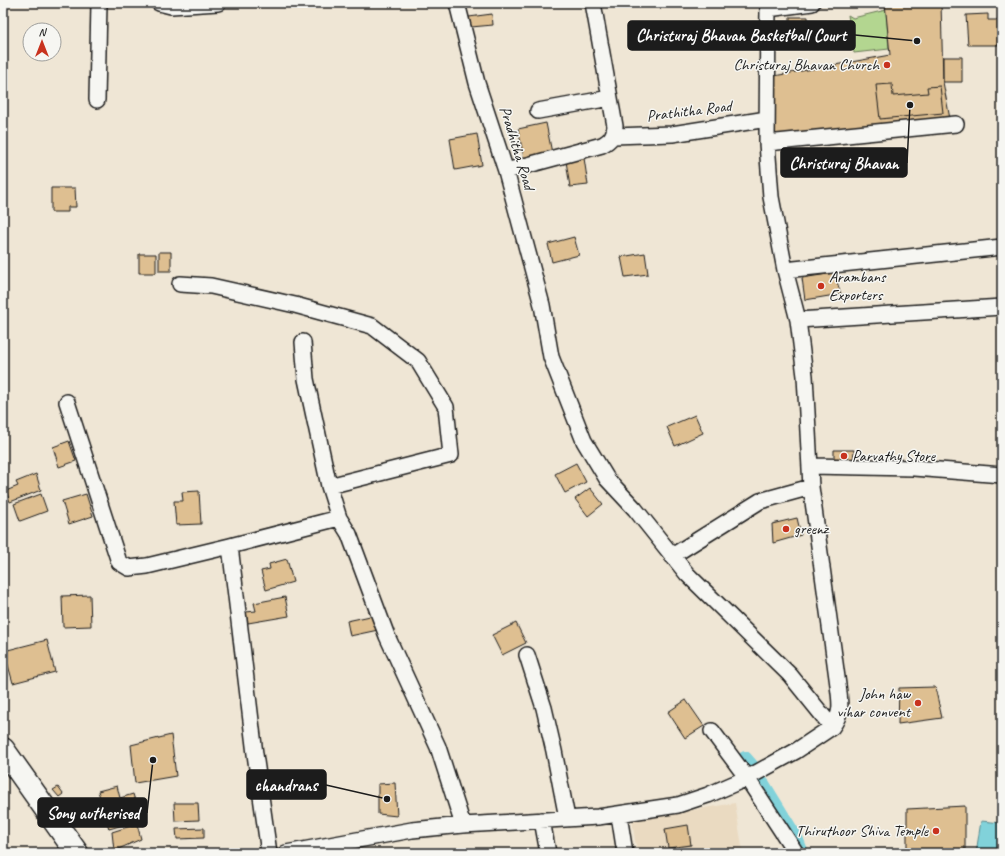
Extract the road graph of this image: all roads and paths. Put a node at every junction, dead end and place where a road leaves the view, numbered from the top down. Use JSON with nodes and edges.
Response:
{"nodes":[{"id":1,"x":99,"y":3,"type":"edge"},
{"id":2,"x":159,"y":3,"type":"edge"},
{"id":3,"x":218,"y":3,"type":"edge"},
{"id":4,"x":457,"y":3,"type":"edge"},
{"id":5,"x":593,"y":3,"type":"edge"},
{"id":6,"x":812,"y":3,"type":"edge"},
{"id":7,"x":768,"y":6,"type":"edge"},
{"id":8,"x":610,"y":98,"type":"junction"},
{"id":9,"x":97,"y":100,"type":"dead end"},
{"id":10,"x":538,"y":111,"type":"dead end"},
{"id":11,"x":767,"y":119,"type":"junction"},
{"id":12,"x":956,"y":124,"type":"dead end"},
{"id":13,"x":614,"y":136,"type":"junction"},
{"id":14,"x":767,"y":143,"type":"junction"},
{"id":15,"x":506,"y":171,"type":"junction"},
{"id":16,"x":1002,"y":247,"type":"edge"},
{"id":17,"x":785,"y":270,"type":"junction"},
{"id":18,"x":180,"y":284,"type":"dead end"},
{"id":19,"x":1002,"y":308,"type":"edge"},
{"id":20,"x":798,"y":320,"type":"junction"},
{"id":21,"x":303,"y":342,"type":"dead end"},
{"id":22,"x":67,"y":402,"type":"dead end"},
{"id":23,"x":810,"y":466,"type":"junction"},
{"id":24,"x":1002,"y":475,"type":"edge"},
{"id":25,"x":329,"y":486,"type":"junction"},
{"id":26,"x":811,"y":487,"type":"junction"},
{"id":27,"x":339,"y":518,"type":"junction"},
{"id":28,"x":230,"y":546,"type":"junction"},
{"id":29,"x":672,"y":556,"type":"junction"},
{"id":30,"x":527,"y":655,"type":"dead end"},
{"id":31,"x":832,"y":727,"type":"junction"},
{"id":32,"x":712,"y":731,"type":"dead end"},
{"id":33,"x":3,"y":749,"type":"edge"},
{"id":34,"x":747,"y":778,"type":"junction"},
{"id":35,"x":619,"y":815,"type":"junction"},
{"id":36,"x":567,"y":818,"type":"junction"},
{"id":37,"x":542,"y":820,"type":"junction"},
{"id":38,"x":463,"y":825,"type":"junction"},
{"id":39,"x":355,"y":846,"type":"edge"},
{"id":40,"x":77,"y":853,"type":"edge"},
{"id":41,"x":269,"y":853,"type":"edge"},
{"id":42,"x":286,"y":853,"type":"edge"},
{"id":43,"x":548,"y":853,"type":"edge"},
{"id":44,"x":625,"y":853,"type":"edge"},
{"id":45,"x":796,"y":853,"type":"edge"}],
"edges":[{"from":1,"to":9,"type":"street"},
{"from":2,"to":3,"type":"street"},
{"from":4,"to":15,"type":"street","name":"Pradhitha Road"},
{"from":5,"to":8,"type":"street"},
{"from":6,"to":7,"type":"street"},
{"from":7,"to":11,"type":"street"},
{"from":8,"to":10,"type":"street"},
{"from":8,"to":13,"type":"street"},
{"from":11,"to":13,"type":"street","name":"Prathitha Road"},
{"from":11,"to":14,"type":"street"},
{"from":12,"to":14,"type":"street"},
{"from":13,"to":15,"type":"street"},
{"from":14,"to":17,"type":"street"},
{"from":15,"to":29,"type":"street","name":"Pradhitha Road"},
{"from":16,"to":17,"type":"street"},
{"from":17,"to":20,"type":"street"},
{"from":18,"to":25,"type":"street"},
{"from":19,"to":20,"type":"street"},
{"from":20,"to":23,"type":"street"},
{"from":21,"to":25,"type":"street"},
{"from":22,"to":28,"type":"street"},
{"from":23,"to":24,"type":"street"},
{"from":23,"to":26,"type":"street"},
{"from":25,"to":27,"type":"street"},
{"from":26,"to":29,"type":"street"},
{"from":26,"to":31,"type":"street"},
{"from":27,"to":28,"type":"street"},
{"from":27,"to":38,"type":"street"},
{"from":28,"to":41,"type":"street"},
{"from":29,"to":31,"type":"street","name":"Pradhitha Road"},
{"from":30,"to":36,"type":"street"},
{"from":31,"to":34,"type":"street"},
{"from":32,"to":34,"type":"street"},
{"from":33,"to":40,"type":"main road"},
{"from":34,"to":35,"type":"street"},
{"from":34,"to":45,"type":"street"},
{"from":35,"to":36,"type":"street"},
{"from":35,"to":44,"type":"street"},
{"from":36,"to":37,"type":"street"},
{"from":37,"to":38,"type":"street"},
{"from":37,"to":43,"type":"street"},
{"from":38,"to":39,"type":"street"},
{"from":39,"to":42,"type":"street"}]}
